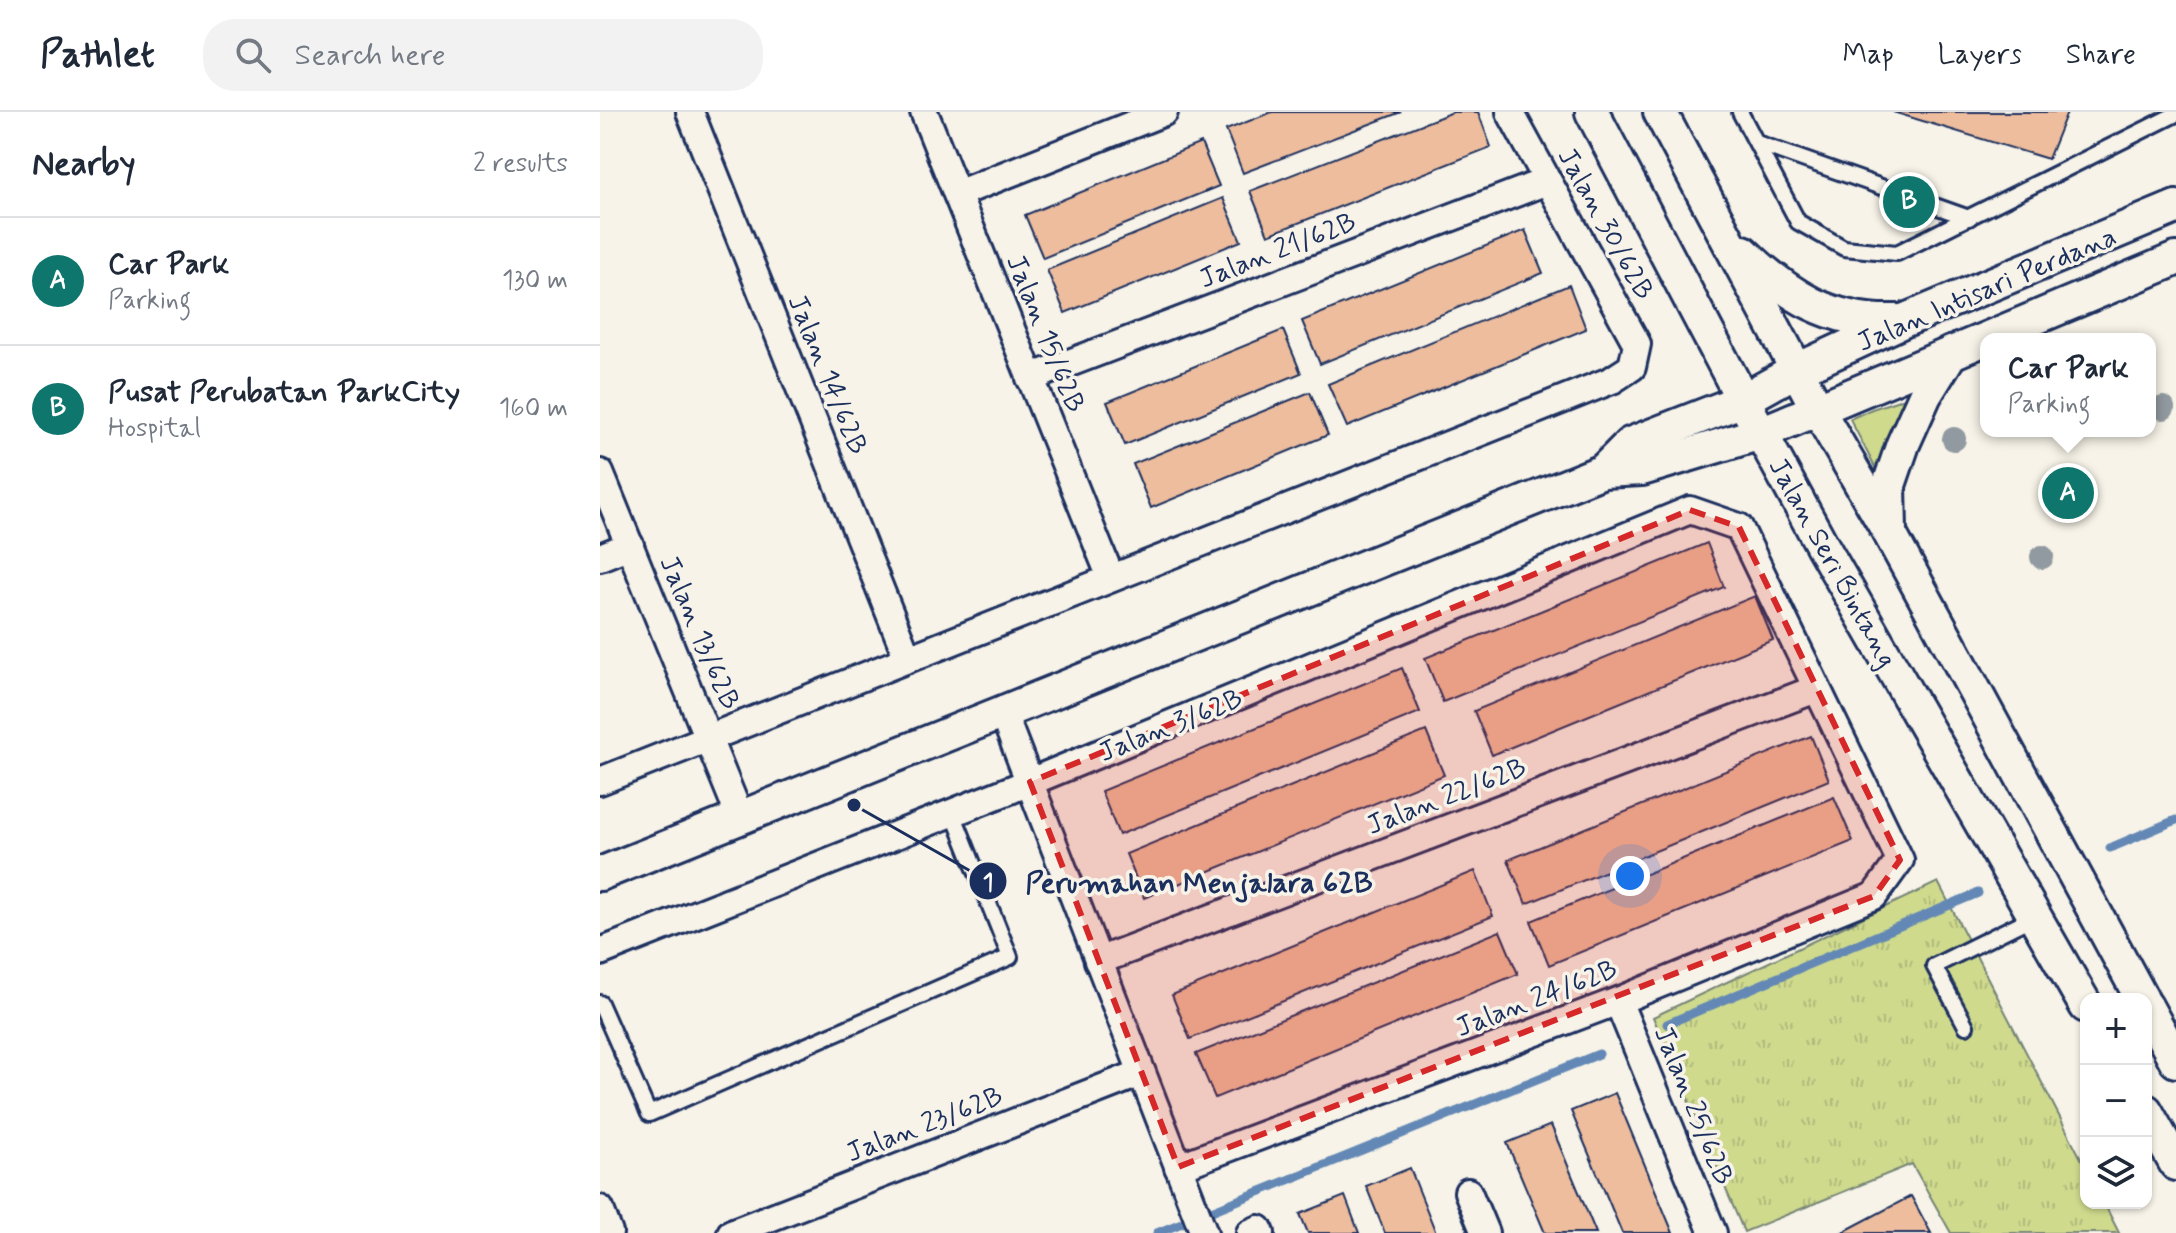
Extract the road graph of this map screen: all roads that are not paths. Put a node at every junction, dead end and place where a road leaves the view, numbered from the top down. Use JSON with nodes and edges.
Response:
{"nodes":[{"id":1,"x":690,"y":112,"type":"edge"},
{"id":2,"x":924,"y":112,"type":"edge"},
{"id":3,"x":1164,"y":112,"type":"edge"},
{"id":4,"x":1510,"y":112,"type":"edge"},
{"id":5,"x":1592,"y":112,"type":"edge"},
{"id":6,"x":1660,"y":112,"type":"edge"},
{"id":7,"x":1740,"y":112,"type":"edge"},
{"id":8,"x":2176,"y":114,"type":"edge"},
{"id":9,"x":1757,"y":143,"type":"junction"},
{"id":10,"x":1547,"y":181,"type":"junction"},
{"id":11,"x":957,"y":194,"type":"junction"},
{"id":12,"x":2176,"y":207,"type":"edge"},
{"id":13,"x":1969,"y":218,"type":"junction"},
{"id":14,"x":1728,"y":237,"type":"junction"},
{"id":15,"x":2176,"y":259,"type":"edge"},
{"id":16,"x":1903,"y":321,"type":"junction"},
{"id":17,"x":1999,"y":333,"type":"edge"},
{"id":18,"x":1980,"y":341,"type":"edge"},
{"id":19,"x":1951,"y":353,"type":"junction"},
{"id":20,"x":1797,"y":370,"type":"junction"},
{"id":21,"x":1030,"y":378,"type":"junction"},
{"id":22,"x":1743,"y":400,"type":"junction"},
{"id":23,"x":1818,"y":410,"type":"junction"},
{"id":24,"x":1761,"y":433,"type":"junction"},
{"id":25,"x":1603,"y":471,"type":"junction"},
{"id":26,"x":600,"y":473,"type":"edge"},
{"id":27,"x":1890,"y":534,"type":"junction"},
{"id":28,"x":630,"y":545,"type":"junction"},
{"id":29,"x":600,"y":557,"type":"edge"},
{"id":30,"x":1111,"y":578,"type":"junction"},
{"id":31,"x":908,"y":659,"type":"junction"},
{"id":32,"x":1816,"y":689,"type":"junction"},
{"id":33,"x":1002,"y":711,"type":"junction"},
{"id":34,"x":710,"y":737,"type":"junction"},
{"id":35,"x":600,"y":781,"type":"edge"},
{"id":36,"x":1030,"y":782,"type":"junction"},
{"id":37,"x":953,"y":813,"type":"junction"},
{"id":38,"x":740,"y":817,"type":"junction"},
{"id":39,"x":600,"y":874,"type":"edge"},
{"id":40,"x":2035,"y":916,"type":"junction"},
{"id":41,"x":600,"y":952,"type":"edge"},
{"id":42,"x":1098,"y":961,"type":"junction"},
{"id":43,"x":2139,"y":993,"type":"edge"},
{"id":44,"x":2080,"y":995,"type":"edge"},
{"id":45,"x":1618,"y":1001,"type":"junction"},
{"id":46,"x":600,"y":1003,"type":"edge"},
{"id":47,"x":2152,"y":1017,"type":"edge"},
{"id":48,"x":1966,"y":1026,"type":"dead end"},
{"id":49,"x":2176,"y":1061,"type":"edge"},
{"id":50,"x":1141,"y":1073,"type":"junction"},
{"id":51,"x":2152,"y":1122,"type":"edge"},
{"id":52,"x":2176,"y":1164,"type":"edge"},
{"id":53,"x":1178,"y":1167,"type":"junction"},
{"id":54,"x":1468,"y":1192,"type":"dead end"},
{"id":55,"x":600,"y":1209,"type":"edge"},
{"id":56,"x":609,"y":1233,"type":"edge"},
{"id":57,"x":731,"y":1233,"type":"edge"},
{"id":58,"x":1204,"y":1233,"type":"edge"},
{"id":59,"x":1250,"y":1233,"type":"edge"},
{"id":60,"x":1261,"y":1233,"type":"edge"},
{"id":61,"x":1485,"y":1233,"type":"edge"},
{"id":62,"x":1713,"y":1233,"type":"edge"}],
"edges":[{"from":1,"to":31,"type":"street","name":"Jalan 14/62B"},
{"from":2,"to":11,"type":"street","name":"Jalan 15/62B"},
{"from":3,"to":11,"type":"street"},
{"from":4,"to":10,"type":"street","name":"Jalan 30/62B"},
{"from":5,"to":22,"type":"street","name":"Jalan Seri Bintang"},
{"from":6,"to":14,"type":"street"},
{"from":7,"to":9,"type":"lane"},
{"from":8,"to":13,"type":"lane"},
{"from":9,"to":13,"type":"lane"},
{"from":9,"to":13,"type":"lane"},
{"from":10,"to":21,"type":"street","name":"Jalan 21/62B"},
{"from":10,"to":30,"type":"street","name":"Jalan 30/62B"},
{"from":11,"to":21,"type":"street","name":"Jalan 15/62B"},
{"from":12,"to":16,"type":"street","name":"Jalan Intisari Perdana"},
{"from":14,"to":16,"type":"street"},
{"from":14,"to":20,"type":"street"},
{"from":15,"to":17,"type":"street","name":"Jalan Intisari Perdana"},
{"from":16,"to":20,"type":"street","name":"Jalan Intisari Perdana"},
{"from":18,"to":19,"type":"street","name":"Jalan Intisari Perdana"},
{"from":19,"to":23,"type":"street","name":"Jalan Intisari Perdana"},
{"from":19,"to":27,"type":"street"},
{"from":20,"to":22,"type":"street","name":"Jalan Intisari Perdana"},
{"from":20,"to":23,"type":"street"},
{"from":21,"to":30,"type":"street","name":"Jalan 15/62B"},
{"from":22,"to":24,"type":"street","name":"Jalan Seri Bintang"},
{"from":22,"to":25,"type":"street"},
{"from":23,"to":24,"type":"street","name":"Jalan Intisari Perdana"},
{"from":23,"to":27,"type":"street"},
{"from":24,"to":25,"type":"street"},
{"from":24,"to":40,"type":"street","name":"Jalan Seri Bintang"},
{"from":25,"to":33,"type":"street"},
{"from":26,"to":28,"type":"street","name":"Jalan 13/62B"},
{"from":27,"to":43,"type":"street"},
{"from":28,"to":29,"type":"street"},
{"from":28,"to":34,"type":"street","name":"Jalan 13/62B"},
{"from":30,"to":31,"type":"street"},
{"from":31,"to":34,"type":"street"},
{"from":32,"to":36,"type":"street","name":"Jalan 3/62B"},
{"from":32,"to":42,"type":"street","name":"Jalan 22/62B"},
{"from":32,"to":45,"type":"street","name":"Jalan 24/62B"},
{"from":33,"to":36,"type":"street"},
{"from":33,"to":38,"type":"street"},
{"from":34,"to":35,"type":"street"},
{"from":34,"to":38,"type":"street","name":"Jalan 13/62B"},
{"from":36,"to":37,"type":"street","name":"Jalan 3/62B"},
{"from":36,"to":42,"type":"street"},
{"from":37,"to":41,"type":"street","name":"Jalan 3/62B"},
{"from":37,"to":46,"type":"lane"},
{"from":38,"to":39,"type":"street"},
{"from":40,"to":44,"type":"street","name":"Jalan Seri Bintang"},
{"from":40,"to":48,"type":"lane"},
{"from":42,"to":50,"type":"street"},
{"from":45,"to":53,"type":"street","name":"Jalan 24/62B"},
{"from":45,"to":62,"type":"street","name":"Jalan 25/62B"},
{"from":47,"to":49,"type":"street"},
{"from":50,"to":53,"type":"street"},
{"from":50,"to":57,"type":"street","name":"Jalan 23/62B"},
{"from":51,"to":52,"type":"street"},
{"from":53,"to":58,"type":"street"},
{"from":54,"to":61,"type":"street"},
{"from":55,"to":56,"type":"street"},
{"from":59,"to":60,"type":"street"}]}
